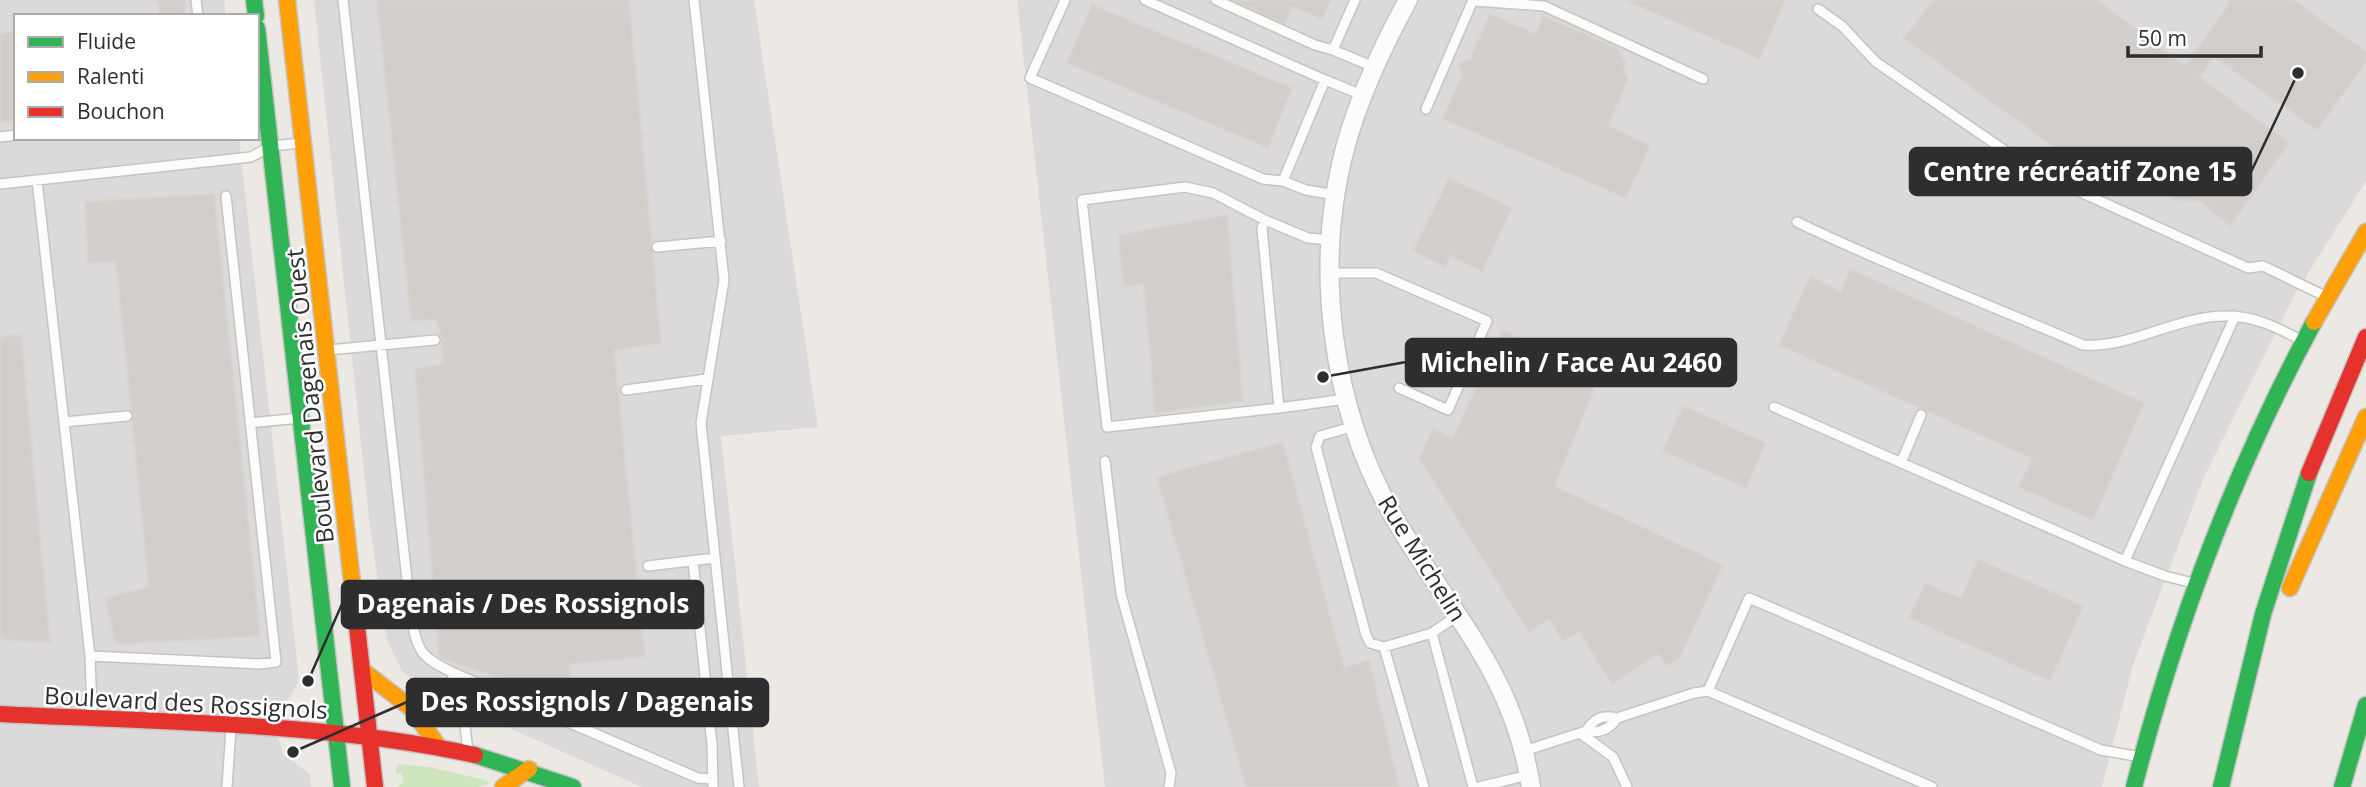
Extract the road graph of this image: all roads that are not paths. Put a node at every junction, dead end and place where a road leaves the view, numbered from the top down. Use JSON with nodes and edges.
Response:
{"nodes":[{"id":1,"x":287,"y":0,"type":"edge"},
{"id":2,"x":343,"y":0,"type":"edge"},
{"id":3,"x":694,"y":0,"type":"edge"},
{"id":4,"x":1065,"y":0,"type":"edge"},
{"id":5,"x":1144,"y":0,"type":"edge"},
{"id":6,"x":1216,"y":0,"type":"edge"},
{"id":7,"x":1355,"y":0,"type":"edge"},
{"id":8,"x":1408,"y":0,"type":"edge"},
{"id":9,"x":1474,"y":0,"type":"edge"},
{"id":10,"x":1818,"y":9,"type":"dead end"},
{"id":11,"x":259,"y":44,"type":"edge"},
{"id":12,"x":1333,"y":50,"type":"junction"},
{"id":13,"x":1374,"y":67,"type":"junction"},
{"id":14,"x":1703,"y":79,"type":"dead end"},
{"id":15,"x":1325,"y":80,"type":"junction"},
{"id":16,"x":1362,"y":95,"type":"junction"},
{"id":17,"x":1426,"y":108,"type":"dead end"},
{"id":18,"x":268,"y":115,"type":"edge"},
{"id":19,"x":303,"y":142,"type":"junction"},
{"id":20,"x":271,"y":146,"type":"junction"},
{"id":21,"x":37,"y":180,"type":"junction"},
{"id":22,"x":1283,"y":181,"type":"junction"},
{"id":23,"x":0,"y":184,"type":"edge"},
{"id":24,"x":1336,"y":195,"type":"junction"},
{"id":25,"x":226,"y":196,"type":"dead end"},
{"id":26,"x":1265,"y":220,"type":"junction"},
{"id":27,"x":1797,"y":222,"type":"dead end"},
{"id":28,"x":2366,"y":232,"type":"edge"},
{"id":29,"x":1332,"y":240,"type":"junction"},
{"id":30,"x":721,"y":241,"type":"junction"},
{"id":31,"x":657,"y":247,"type":"dead end"},
{"id":32,"x":1331,"y":273,"type":"junction"},
{"id":33,"x":2328,"y":298,"type":"junction"},
{"id":34,"x":2235,"y":316,"type":"junction"},
{"id":35,"x":2366,"y":337,"type":"edge"},
{"id":36,"x":435,"y":340,"type":"dead end"},
{"id":37,"x":2303,"y":341,"type":"junction"},
{"id":38,"x":382,"y":345,"type":"junction"},
{"id":39,"x":326,"y":350,"type":"junction"},
{"id":40,"x":707,"y":379,"type":"junction"},
{"id":41,"x":1399,"y":388,"type":"dead end"},
{"id":42,"x":626,"y":390,"type":"dead end"},
{"id":43,"x":1346,"y":399,"type":"junction"},
{"id":44,"x":1774,"y":407,"type":"dead end"},
{"id":45,"x":1279,"y":408,"type":"junction"},
{"id":46,"x":1921,"y":415,"type":"dead end"},
{"id":47,"x":127,"y":416,"type":"dead end"},
{"id":48,"x":2366,"y":416,"type":"edge"},
{"id":49,"x":300,"y":418,"type":"junction"},
{"id":50,"x":64,"y":422,"type":"junction"},
{"id":51,"x":250,"y":423,"type":"junction"},
{"id":52,"x":1355,"y":426,"type":"junction"},
{"id":53,"x":1105,"y":461,"type":"dead end"},
{"id":54,"x":1901,"y":463,"type":"junction"},
{"id":55,"x":715,"y":558,"type":"junction"},
{"id":56,"x":692,"y":561,"type":"junction"},
{"id":57,"x":2125,"y":561,"type":"junction"},
{"id":58,"x":648,"y":566,"type":"dead end"},
{"id":59,"x":2193,"y":583,"type":"junction"},
{"id":60,"x":1459,"y":614,"type":"junction"},
{"id":61,"x":1432,"y":634,"type":"junction"},
{"id":62,"x":1384,"y":648,"type":"junction"},
{"id":63,"x":90,"y":656,"type":"junction"},
{"id":64,"x":362,"y":670,"type":"junction"},
{"id":65,"x":454,"y":673,"type":"junction"},
{"id":66,"x":1708,"y":691,"type":"junction"},
{"id":67,"x":2366,"y":705,"type":"edge"},
{"id":68,"x":0,"y":714,"type":"edge"},
{"id":69,"x":92,"y":719,"type":"junction"},
{"id":70,"x":231,"y":727,"type":"junction"},
{"id":71,"x":1583,"y":732,"type":"junction"},
{"id":72,"x":335,"y":733,"type":"junction"},
{"id":73,"x":369,"y":737,"type":"junction"},
{"id":74,"x":438,"y":746,"type":"junction"},
{"id":75,"x":1524,"y":751,"type":"junction"},
{"id":76,"x":468,"y":752,"type":"junction"},
{"id":77,"x":2141,"y":757,"type":"junction"},
{"id":78,"x":529,"y":769,"type":"junction"},
{"id":79,"x":1530,"y":781,"type":"edge"},
{"id":80,"x":712,"y":783,"type":"edge"},
{"id":81,"x":227,"y":787,"type":"edge"},
{"id":82,"x":341,"y":787,"type":"edge"},
{"id":83,"x":375,"y":787,"type":"edge"},
{"id":84,"x":503,"y":787,"type":"edge"},
{"id":85,"x":573,"y":787,"type":"edge"},
{"id":86,"x":738,"y":787,"type":"edge"},
{"id":87,"x":1168,"y":787,"type":"edge"},
{"id":88,"x":1424,"y":787,"type":"edge"},
{"id":89,"x":1473,"y":787,"type":"edge"},
{"id":90,"x":1479,"y":787,"type":"edge"},
{"id":91,"x":1627,"y":787,"type":"edge"},
{"id":92,"x":1932,"y":787,"type":"edge"},
{"id":93,"x":2134,"y":787,"type":"edge"},
{"id":94,"x":2221,"y":787,"type":"edge"},
{"id":95,"x":2227,"y":787,"type":"edge"},
{"id":96,"x":2342,"y":787,"type":"edge"}],
"edges":[{"from":1,"to":19,"type":"main road","name":"Boulevard Dagenais Ouest"},
{"from":2,"to":38,"type":"lane"},
{"from":3,"to":30,"type":"lane"},
{"from":4,"to":22,"type":"lane"},
{"from":5,"to":15,"type":"lane"},
{"from":6,"to":12,"type":"lane"},
{"from":7,"to":12,"type":"lane"},
{"from":8,"to":13,"type":"street","name":"Rue Michelin"},
{"from":9,"to":14,"type":"lane"},
{"from":9,"to":17,"type":"lane"},
{"from":10,"to":33,"type":"lane"},
{"from":11,"to":18,"type":"main road","name":"Boulevard Dagenais Ouest"},
{"from":12,"to":13,"type":"lane"},
{"from":13,"to":16,"type":"street","name":"Rue Michelin"},
{"from":15,"to":16,"type":"lane"},
{"from":15,"to":22,"type":"lane"},
{"from":16,"to":24,"type":"street","name":"Rue Michelin"},
{"from":18,"to":20,"type":"main road","name":"Boulevard Dagenais Ouest"},
{"from":19,"to":20,"type":"lane"},
{"from":19,"to":39,"type":"main road","name":"Boulevard Dagenais Ouest"},
{"from":20,"to":21,"type":"lane"},
{"from":20,"to":49,"type":"main road","name":"Boulevard Dagenais Ouest"},
{"from":21,"to":23,"type":"lane"},
{"from":21,"to":50,"type":"lane"},
{"from":22,"to":24,"type":"lane"},
{"from":24,"to":29,"type":"street","name":"Rue Michelin"},
{"from":25,"to":51,"type":"lane"},
{"from":26,"to":29,"type":"lane"},
{"from":26,"to":45,"type":"lane"},
{"from":26,"to":45,"type":"lane"},
{"from":27,"to":34,"type":"lane"},
{"from":28,"to":33,"type":"main road"},
{"from":29,"to":32,"type":"street","name":"Rue Michelin"},
{"from":30,"to":31,"type":"lane"},
{"from":30,"to":40,"type":"lane"},
{"from":32,"to":41,"type":"lane"},
{"from":32,"to":43,"type":"street","name":"Rue Michelin"},
{"from":33,"to":37,"type":"main road"},
{"from":34,"to":37,"type":"lane"},
{"from":34,"to":57,"type":"lane"},
{"from":35,"to":94,"type":"main road"},
{"from":36,"to":38,"type":"lane"},
{"from":37,"to":59,"type":"main road"},
{"from":38,"to":39,"type":"lane"},
{"from":38,"to":65,"type":"lane"},
{"from":39,"to":64,"type":"main road","name":"Boulevard Dagenais Ouest"},
{"from":40,"to":42,"type":"lane"},
{"from":40,"to":55,"type":"lane"},
{"from":43,"to":45,"type":"lane"},
{"from":43,"to":52,"type":"street","name":"Rue Michelin"},
{"from":44,"to":54,"type":"lane"},
{"from":46,"to":54,"type":"lane"},
{"from":47,"to":50,"type":"lane"},
{"from":48,"to":95,"type":"main road"},
{"from":49,"to":51,"type":"lane"},
{"from":49,"to":72,"type":"main road","name":"Boulevard Dagenais Ouest"},
{"from":50,"to":63,"type":"lane"},
{"from":51,"to":63,"type":"lane"},
{"from":52,"to":60,"type":"street","name":"Rue Michelin"},
{"from":52,"to":62,"type":"lane"},
{"from":53,"to":87,"type":"lane"},
{"from":54,"to":57,"type":"lane"},
{"from":55,"to":56,"type":"lane"},
{"from":55,"to":86,"type":"lane"},
{"from":56,"to":58,"type":"lane"},
{"from":56,"to":80,"type":"lane"},
{"from":57,"to":59,"type":"lane"},
{"from":59,"to":77,"type":"main road"},
{"from":60,"to":61,"type":"lane"},
{"from":60,"to":75,"type":"street","name":"Rue Michelin"},
{"from":61,"to":62,"type":"lane"},
{"from":61,"to":89,"type":"lane"},
{"from":62,"to":88,"type":"lane"},
{"from":63,"to":69,"type":"lane"},
{"from":64,"to":73,"type":"main road","name":"Boulevard Dagenais Ouest"},
{"from":64,"to":74,"type":"main road"},
{"from":65,"to":76,"type":"lane"},
{"from":65,"to":80,"type":"lane"},
{"from":66,"to":71,"type":"lane"},
{"from":66,"to":77,"type":"lane"},
{"from":66,"to":92,"type":"lane"},
{"from":67,"to":96,"type":"main road"},
{"from":68,"to":69,"type":"main road","name":"Boulevard des Rossignols"},
{"from":69,"to":70,"type":"main road","name":"Boulevard des Rossignols"},
{"from":70,"to":72,"type":"main road","name":"Boulevard des Rossignols"},
{"from":70,"to":81,"type":"lane"},
{"from":71,"to":75,"type":"lane"},
{"from":71,"to":91,"type":"lane"},
{"from":72,"to":73,"type":"main road","name":"Boulevard des Rossignols"},
{"from":72,"to":82,"type":"main road","name":"Boulevard Dagenais Ouest"},
{"from":73,"to":74,"type":"main road","name":"Boulevard des Rossignols"},
{"from":73,"to":83,"type":"main road","name":"Boulevard Dagenais Ouest"},
{"from":74,"to":76,"type":"main road","name":"Boulevard des Rossignols"},
{"from":75,"to":79,"type":"street","name":"Rue Michelin"},
{"from":76,"to":78,"type":"main road","name":"Boulevard des Rossignols"},
{"from":77,"to":93,"type":"main road"},
{"from":78,"to":84,"type":"main road"},
{"from":78,"to":85,"type":"main road","name":"Boulevard des Rossignols"},
{"from":79,"to":90,"type":"lane"}]}
